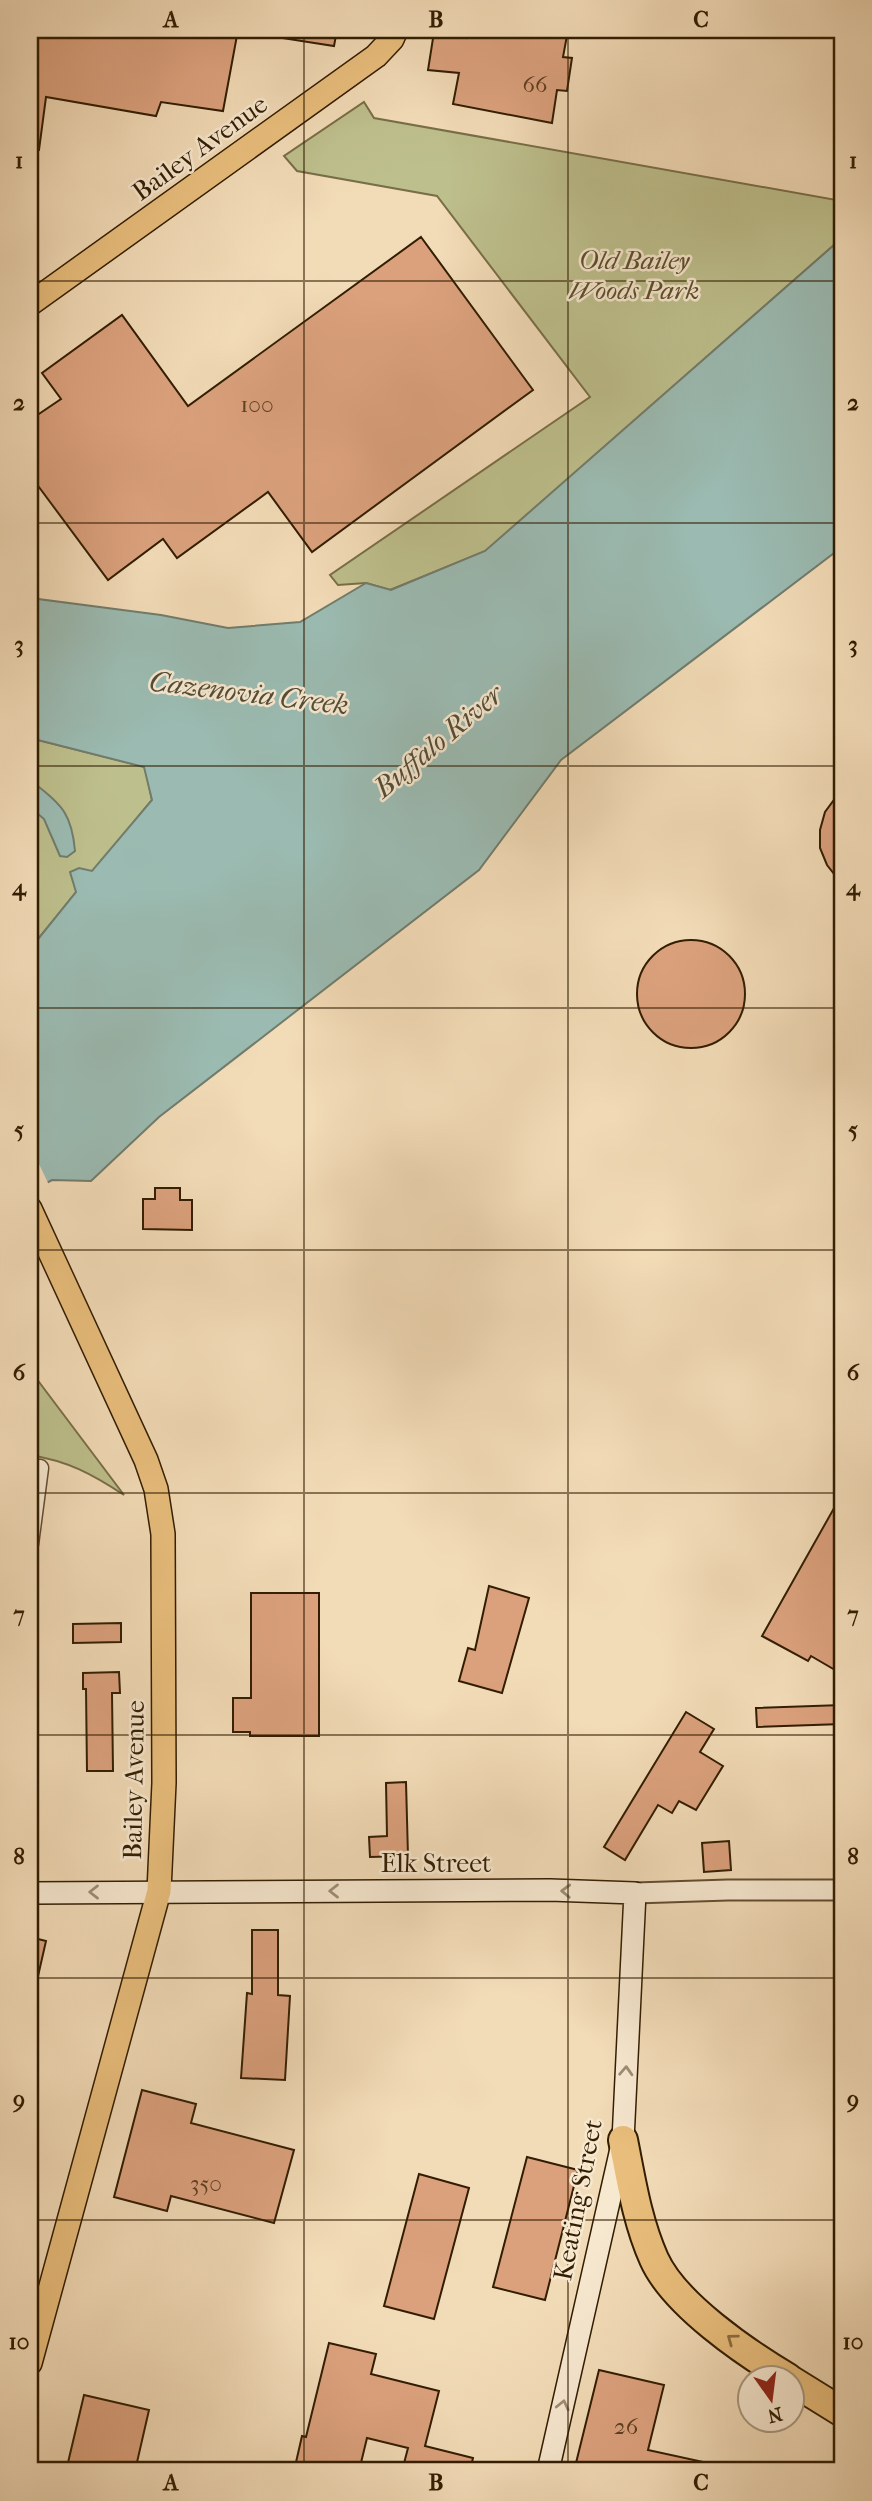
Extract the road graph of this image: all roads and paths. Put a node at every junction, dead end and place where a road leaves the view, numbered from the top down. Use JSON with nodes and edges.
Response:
{"nodes":[{"id":1,"x":396,"y":30,"type":"edge"},
{"id":2,"x":30,"y":304,"type":"edge"},
{"id":3,"x":30,"y":1209,"type":"edge"},
{"id":4,"x":40,"y":1468,"type":"dead end"},
{"id":5,"x":30,"y":1545,"type":"edge"},
{"id":6,"x":842,"y":1890,"type":"edge"},
{"id":7,"x":159,"y":1891,"type":"junction"},
{"id":8,"x":30,"y":1893,"type":"edge"},
{"id":9,"x":635,"y":1893,"type":"junction"},
{"id":10,"x":623,"y":2140,"type":"junction"},
{"id":11,"x":30,"y":2363,"type":"edge"},
{"id":12,"x":769,"y":2364,"type":"edge"},
{"id":13,"x":806,"y":2389,"type":"edge"},
{"id":14,"x":842,"y":2412,"type":"edge"},
{"id":15,"x":548,"y":2471,"type":"edge"}],
"edges":[{"from":1,"to":2,"type":"main road","name":"Bailey Avenue"},
{"from":3,"to":7,"type":"main road","name":"Bailey Avenue"},
{"from":4,"to":5,"type":"street"},
{"from":6,"to":9,"type":"street","name":"Elk Street"},
{"from":7,"to":8,"type":"main road","name":"Elk Street","one_way":true},
{"from":9,"to":7,"type":"main road","name":"Elk Street","one_way":true},
{"from":7,"to":11,"type":"main road","name":"Bailey Avenue"},
{"from":10,"to":9,"type":"main road","name":"Keating Street","one_way":true},
{"from":12,"to":10,"type":"highway","one_way":true},
{"from":15,"to":10,"type":"main road","name":"Keating Street","one_way":true},
{"from":13,"to":14,"type":"highway"}]}
